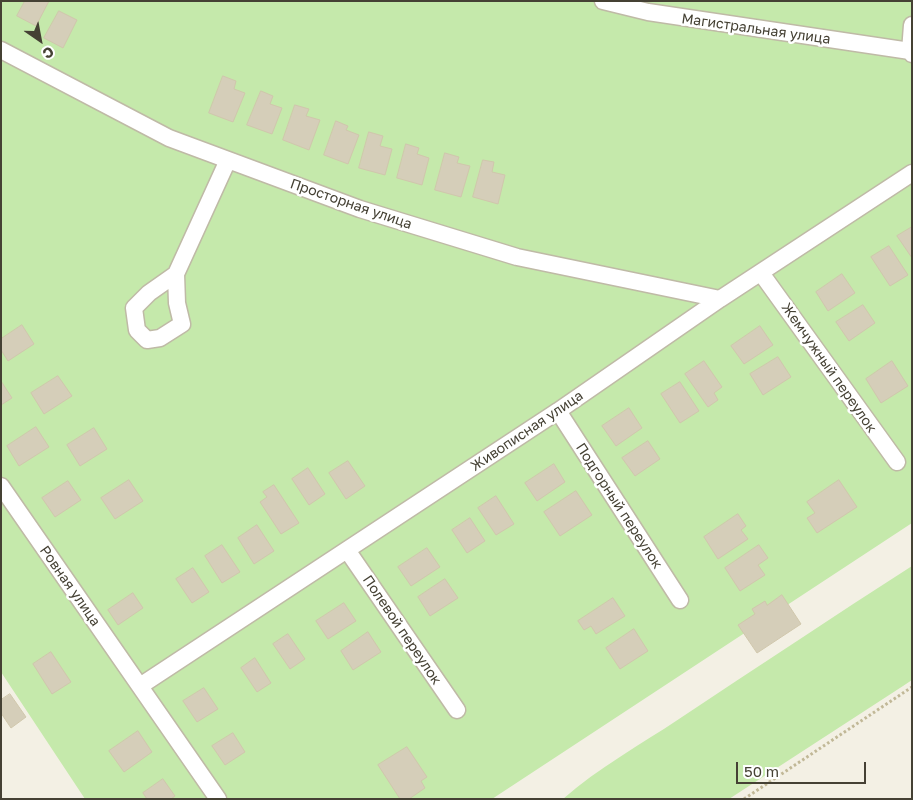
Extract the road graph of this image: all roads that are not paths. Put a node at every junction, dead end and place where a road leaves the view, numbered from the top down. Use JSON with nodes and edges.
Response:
{"nodes":[{"id":1,"x":603,"y":1,"type":"edge"},
{"id":2,"x":912,"y":25,"type":"edge"},
{"id":3,"x":1,"y":50,"type":"edge"},
{"id":4,"x":911,"y":52,"type":"edge"},
{"id":5,"x":228,"y":160,"type":"junction"},
{"id":6,"x":912,"y":173,"type":"edge"},
{"id":7,"x":761,"y":273,"type":"junction"},
{"id":8,"x":176,"y":274,"type":"dead end"},
{"id":9,"x":720,"y":299,"type":"junction"},
{"id":10,"x":558,"y":411,"type":"junction"},
{"id":11,"x":896,"y":462,"type":"dead end"},
{"id":12,"x":1,"y":486,"type":"edge"},
{"id":13,"x":347,"y":550,"type":"junction"},
{"id":14,"x":680,"y":600,"type":"dead end"},
{"id":15,"x":140,"y":686,"type":"junction"},
{"id":16,"x":457,"y":710,"type":"dead end"},
{"id":17,"x":218,"y":799,"type":"edge"}],
"edges":[{"from":1,"to":4,"type":"street","name":"Магистральная улица"},
{"from":2,"to":4,"type":"street"},
{"from":3,"to":5,"type":"street","name":"Просторная улица"},
{"from":5,"to":8,"type":"street"},
{"from":5,"to":9,"type":"street","name":"Просторная улица"},
{"from":6,"to":7,"type":"street","name":"Живописная улица"},
{"from":7,"to":9,"type":"street","name":"Живописная улица"},
{"from":7,"to":11,"type":"street","name":"Жемчужный переулок"},
{"from":9,"to":10,"type":"street","name":"Живописная улица"},
{"from":10,"to":13,"type":"street","name":"Живописная улица"},
{"from":10,"to":14,"type":"street","name":"Подгорный переулок"},
{"from":12,"to":15,"type":"street","name":"Ровная улица"},
{"from":13,"to":15,"type":"street","name":"Живописная улица"},
{"from":13,"to":16,"type":"street","name":"Полевой переулок"},
{"from":15,"to":17,"type":"street","name":"Ровная улица"}]}
